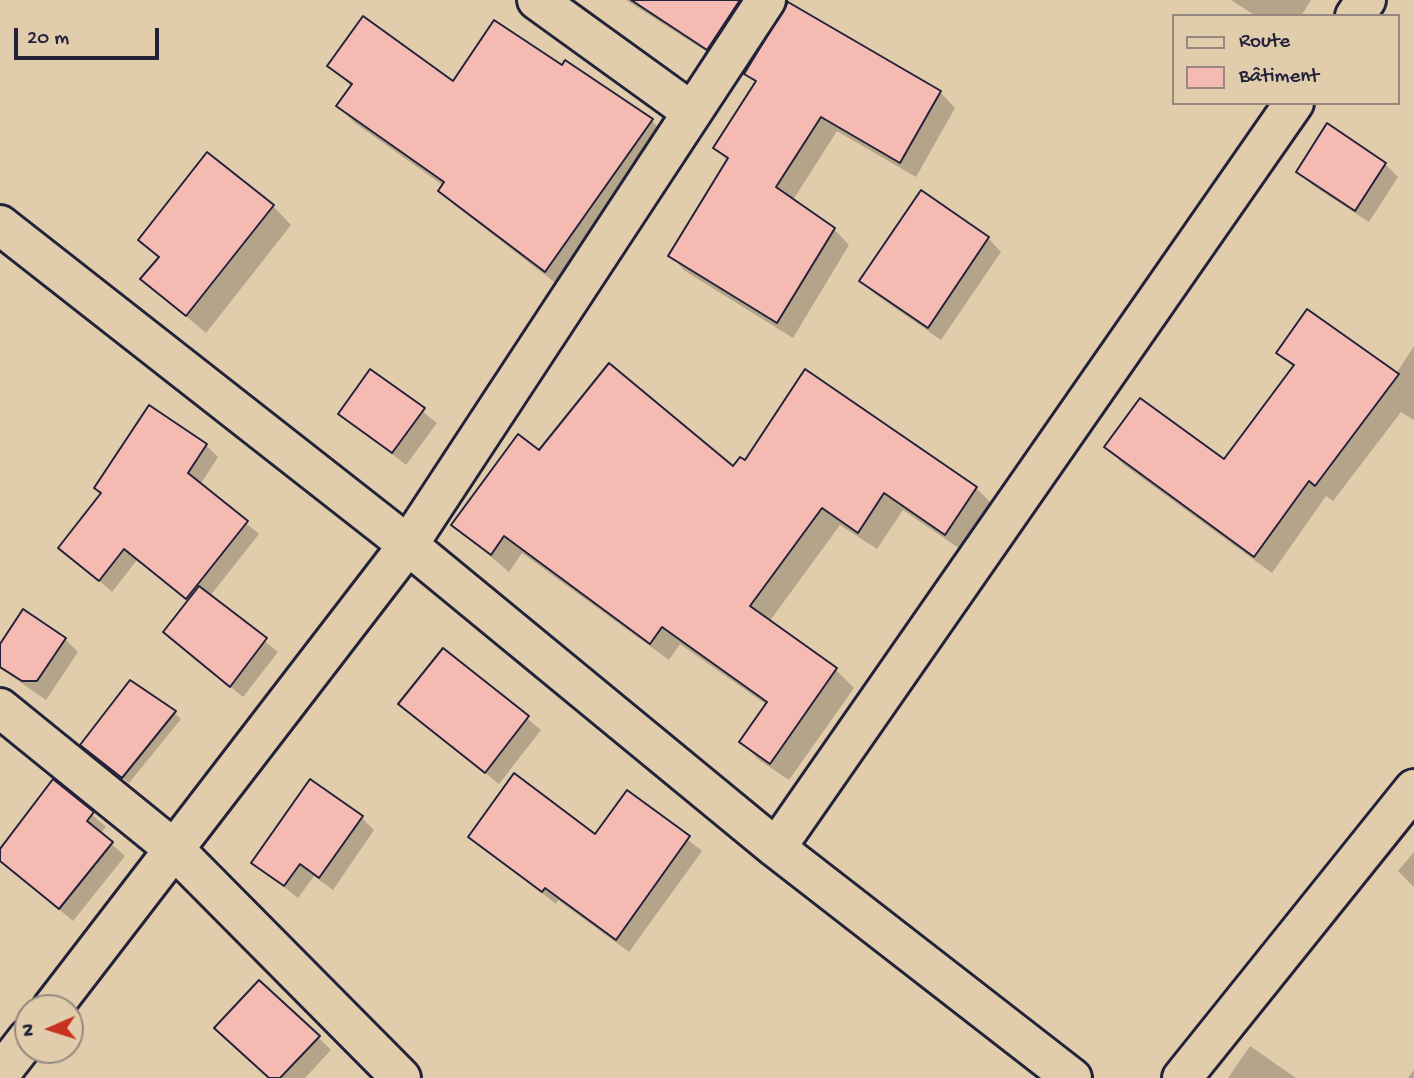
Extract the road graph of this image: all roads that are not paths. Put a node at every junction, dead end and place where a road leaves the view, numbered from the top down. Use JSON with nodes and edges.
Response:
{"nodes":[{"id":1,"x":537,"y":0,"type":"edge"},
{"id":2,"x":765,"y":0,"type":"edge"},
{"id":3,"x":1293,"y":105,"type":"edge"},
{"id":4,"x":692,"y":112,"type":"junction"},
{"id":5,"x":0,"y":225,"type":"edge"},
{"id":6,"x":408,"y":544,"type":"junction"},
{"id":7,"x":0,"y":708,"type":"edge"},
{"id":8,"x":1414,"y":789,"type":"edge"},
{"id":9,"x":776,"y":848,"type":"junction"},
{"id":10,"x":175,"y":850,"type":"junction"},
{"id":11,"x":63,"y":994,"type":"edge"},
{"id":12,"x":14,"y":1056,"type":"edge"},
{"id":13,"x":0,"y":1074,"type":"edge"},
{"id":14,"x":401,"y":1078,"type":"edge"},
{"id":15,"x":1072,"y":1078,"type":"edge"},
{"id":16,"x":1182,"y":1078,"type":"edge"}],
"edges":[{"from":1,"to":4,"type":"street"},
{"from":2,"to":4,"type":"street"},
{"from":3,"to":9,"type":"street"},
{"from":4,"to":6,"type":"street"},
{"from":5,"to":6,"type":"street"},
{"from":6,"to":9,"type":"street"},
{"from":6,"to":10,"type":"street"},
{"from":7,"to":10,"type":"street"},
{"from":8,"to":16,"type":"street"},
{"from":9,"to":15,"type":"street"},
{"from":10,"to":11,"type":"street"},
{"from":10,"to":14,"type":"street"},
{"from":12,"to":13,"type":"street"}]}
